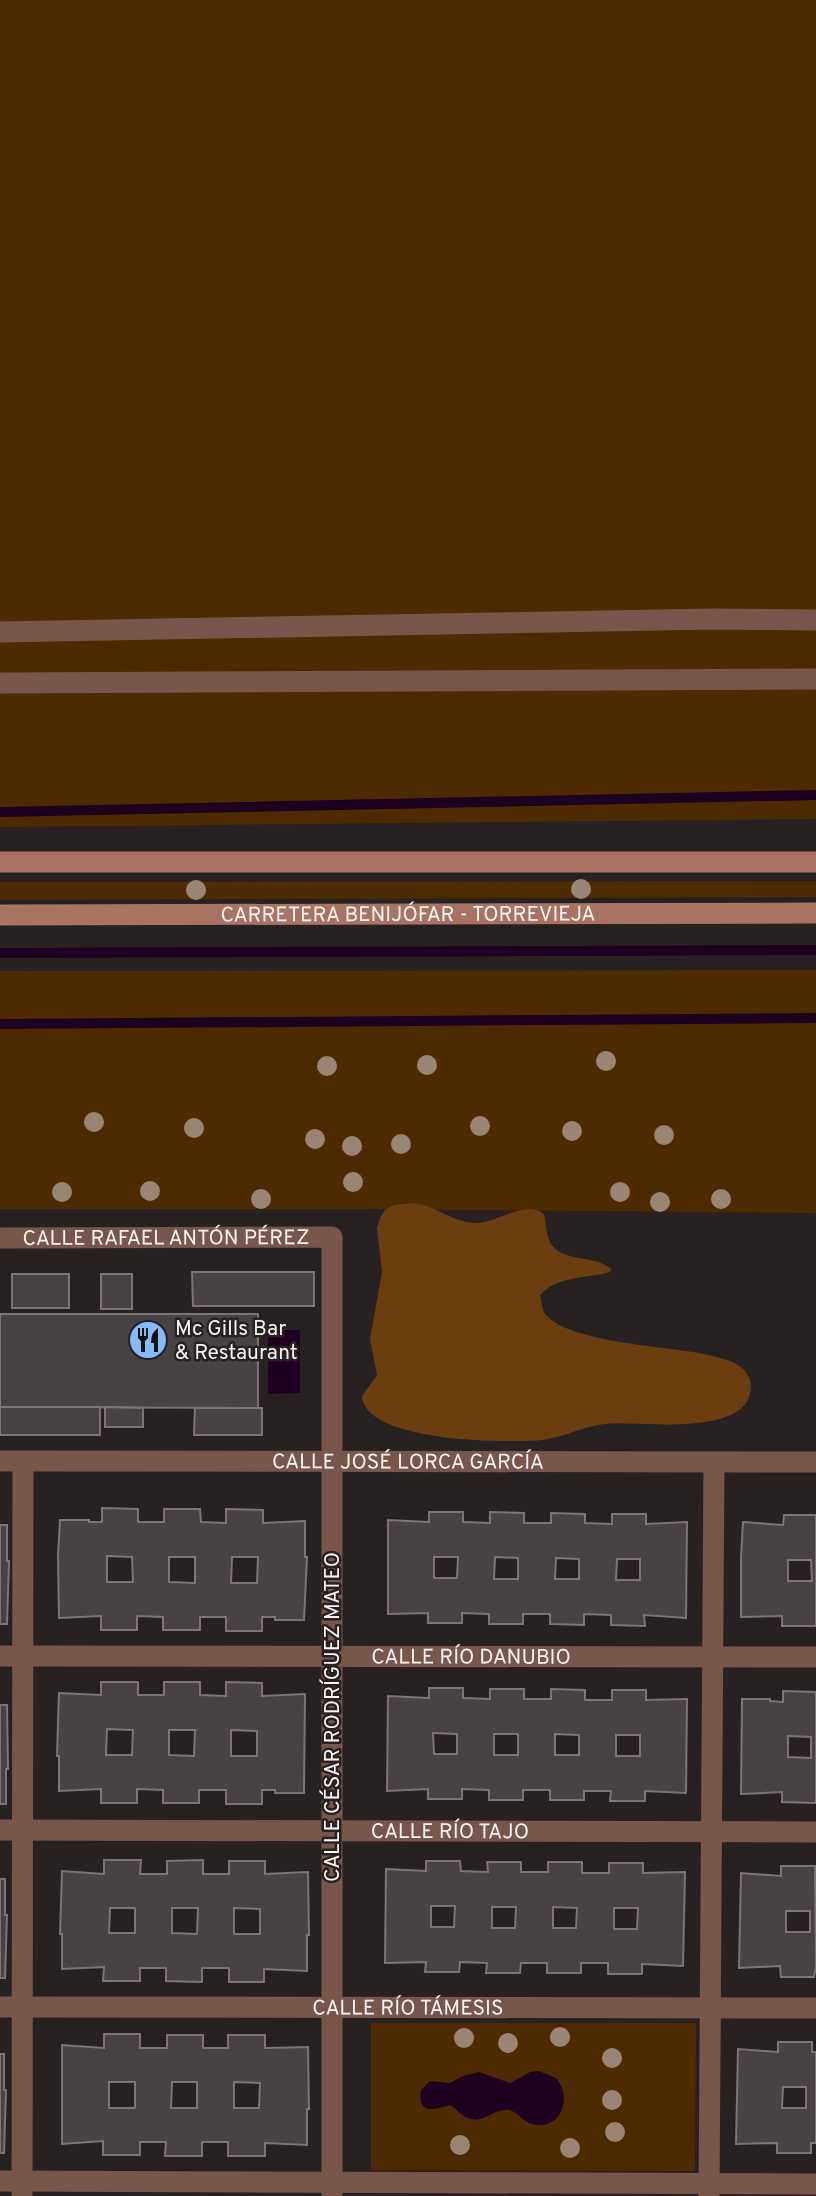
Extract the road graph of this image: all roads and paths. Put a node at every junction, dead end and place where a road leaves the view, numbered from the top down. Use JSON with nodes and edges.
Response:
{"nodes":[{"id":1,"x":816,"y":620,"type":"edge"},
{"id":2,"x":0,"y":632,"type":"edge"},
{"id":3,"x":816,"y":679,"type":"edge"},
{"id":4,"x":0,"y":683,"type":"edge"},
{"id":5,"x":0,"y":862,"type":"edge"},
{"id":6,"x":816,"y":862,"type":"edge"},
{"id":7,"x":816,"y":913,"type":"edge"},
{"id":8,"x":0,"y":915,"type":"edge"},
{"id":9,"x":332,"y":1237,"type":"joint"},
{"id":10,"x":0,"y":1238,"type":"edge"},
{"id":11,"x":0,"y":1461,"type":"edge"},
{"id":12,"x":23,"y":1461,"type":"junction"},
{"id":13,"x":332,"y":1461,"type":"junction"},
{"id":14,"x":714,"y":1462,"type":"junction"},
{"id":15,"x":816,"y":1462,"type":"edge"},
{"id":16,"x":0,"y":1656,"type":"edge"},
{"id":17,"x":23,"y":1656,"type":"junction"},
{"id":18,"x":332,"y":1656,"type":"junction"},
{"id":19,"x":713,"y":1657,"type":"junction"},
{"id":20,"x":816,"y":1657,"type":"edge"},
{"id":21,"x":0,"y":1830,"type":"edge"},
{"id":22,"x":23,"y":1830,"type":"junction"},
{"id":23,"x":332,"y":1831,"type":"junction"},
{"id":24,"x":712,"y":1832,"type":"junction"},
{"id":25,"x":816,"y":1832,"type":"edge"},
{"id":26,"x":0,"y":2007,"type":"edge"},
{"id":27,"x":22,"y":2007,"type":"junction"},
{"id":28,"x":332,"y":2007,"type":"junction"},
{"id":29,"x":710,"y":2008,"type":"junction"},
{"id":30,"x":816,"y":2008,"type":"edge"},
{"id":31,"x":0,"y":2181,"type":"edge"},
{"id":32,"x":816,"y":2184,"type":"edge"},
{"id":33,"x":22,"y":2189,"type":"edge"},
{"id":34,"x":332,"y":2189,"type":"edge"},
{"id":35,"x":709,"y":2190,"type":"edge"}],
"edges":[{"from":1,"to":2,"type":"street"},
{"from":3,"to":4,"type":"street"},
{"from":5,"to":6,"type":"main road"},
{"from":7,"to":8,"type":"main road","name":"CARRETERA BENIJÓFAR - TORREVIEJA"},
{"from":9,"to":10,"type":"street","name":"CALLE RAFAEL ANTÓN PÉREZ"},
{"from":9,"to":13,"type":"street","name":"CALLE CÉSAR RODRÍGUEZ MATEO"},
{"from":11,"to":12,"type":"street","name":"CALLE JOSÉ LORCA GARCÍA"},
{"from":12,"to":13,"type":"street","name":"CALLE JOSÉ LORCA GARCÍA"},
{"from":12,"to":17,"type":"street"},
{"from":13,"to":14,"type":"street","name":"CALLE JOSÉ LORCA GARCÍA"},
{"from":13,"to":18,"type":"street","name":"CALLE CÉSAR RODRÍGUEZ MATEO"},
{"from":14,"to":15,"type":"street","name":"CALLE JOSÉ LORCA GARCÍA"},
{"from":14,"to":19,"type":"street"},
{"from":16,"to":17,"type":"street","name":"CALLE RÍO DANUBIO"},
{"from":17,"to":18,"type":"street","name":"CALLE RÍO DANUBIO"},
{"from":17,"to":22,"type":"street"},
{"from":18,"to":19,"type":"street","name":"CALLE RÍO DANUBIO"},
{"from":18,"to":23,"type":"street","name":"CALLE CÉSAR RODRÍGUEZ MATEO"},
{"from":19,"to":20,"type":"street","name":"CALLE RÍO DANUBIO"},
{"from":19,"to":24,"type":"street"},
{"from":21,"to":22,"type":"street","name":"CALLE RÍO TAJO"},
{"from":22,"to":23,"type":"street","name":"CALLE RÍO TAJO"},
{"from":22,"to":27,"type":"street"},
{"from":23,"to":24,"type":"street","name":"CALLE RÍO TAJO"},
{"from":23,"to":28,"type":"street","name":"CALLE CÉSAR RODRÍGUEZ MATEO"},
{"from":24,"to":25,"type":"street","name":"CALLE RÍO TAJO"},
{"from":24,"to":29,"type":"street"},
{"from":26,"to":27,"type":"street","name":"CALLE RÍO TÁMESIS"},
{"from":27,"to":28,"type":"street","name":"CALLE RÍO TÁMESIS"},
{"from":27,"to":33,"type":"street"},
{"from":28,"to":29,"type":"street","name":"CALLE RÍO TÁMESIS"},
{"from":28,"to":34,"type":"street","name":"CALLE CÉSAR RODRÍGUEZ MATEO"},
{"from":29,"to":30,"type":"street","name":"CALLE RÍO TÁMESIS"},
{"from":29,"to":35,"type":"street"},
{"from":31,"to":33,"type":"street"},
{"from":32,"to":35,"type":"street"},
{"from":33,"to":34,"type":"street"},
{"from":34,"to":35,"type":"street"}]}
